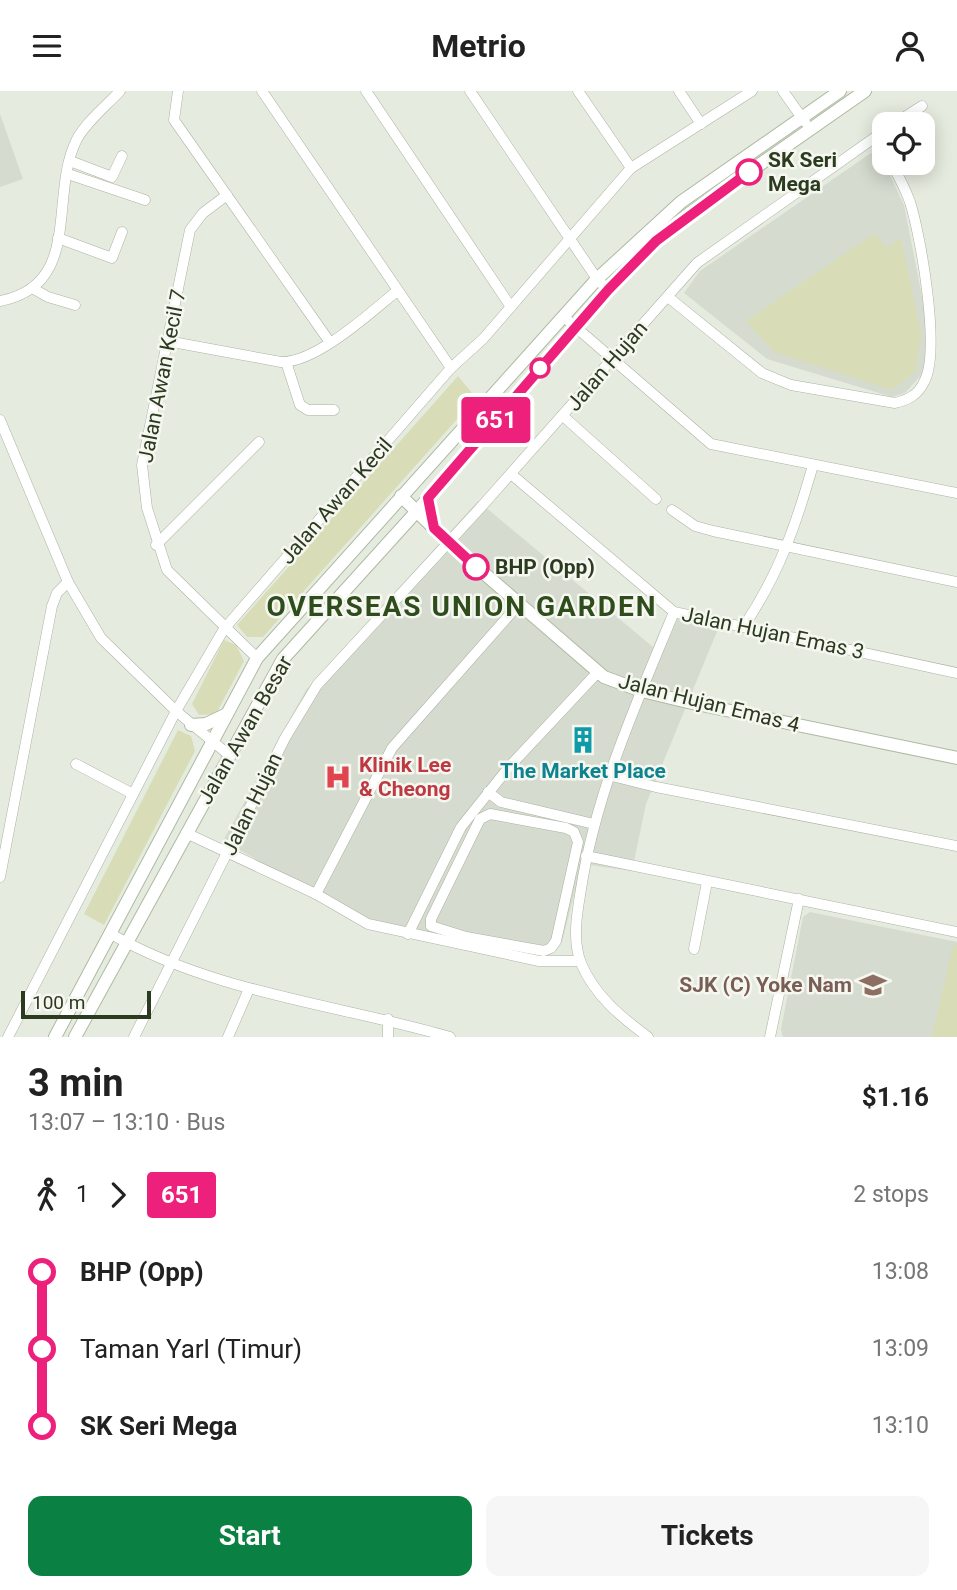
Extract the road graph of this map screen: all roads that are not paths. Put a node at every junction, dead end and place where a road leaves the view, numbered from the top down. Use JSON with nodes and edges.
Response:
{"nodes":[{"id":1,"x":120,"y":91,"type":"edge"},
{"id":2,"x":178,"y":91,"type":"edge"},
{"id":3,"x":262,"y":91,"type":"edge"},
{"id":4,"x":366,"y":91,"type":"edge"},
{"id":5,"x":470,"y":91,"type":"edge"},
{"id":6,"x":578,"y":91,"type":"edge"},
{"id":7,"x":679,"y":91,"type":"edge"},
{"id":8,"x":752,"y":91,"type":"edge"},
{"id":9,"x":783,"y":91,"type":"edge"},
{"id":10,"x":840,"y":91,"type":"edge"},
{"id":11,"x":865,"y":91,"type":"edge"},
{"id":12,"x":922,"y":106,"type":"dead end"},
{"id":13,"x":913,"y":112,"type":"edge"},
{"id":14,"x":802,"y":117,"type":"junction"},
{"id":15,"x":701,"y":124,"type":"junction"},
{"id":16,"x":810,"y":129,"type":"junction"},
{"id":17,"x":872,"y":140,"type":"edge"},
{"id":18,"x":122,"y":156,"type":"dead end"},
{"id":19,"x":70,"y":161,"type":"junction"},
{"id":20,"x":631,"y":168,"type":"junction"},
{"id":21,"x":68,"y":174,"type":"junction"},
{"id":22,"x":897,"y":175,"type":"edge"},
{"id":23,"x":227,"y":195,"type":"junction"},
{"id":24,"x":145,"y":199,"type":"dead end"},
{"id":25,"x":122,"y":232,"type":"dead end"},
{"id":26,"x":58,"y":238,"type":"junction"},
{"id":27,"x":569,"y":238,"type":"junction"},
{"id":28,"x":597,"y":279,"type":"junction"},
{"id":29,"x":32,"y":288,"type":"junction"},
{"id":30,"x":608,"y":290,"type":"junction"},
{"id":31,"x":397,"y":291,"type":"junction"},
{"id":32,"x":668,"y":297,"type":"junction"},
{"id":33,"x":0,"y":301,"type":"edge"},
{"id":34,"x":75,"y":305,"type":"dead end"},
{"id":35,"x":511,"y":307,"type":"junction"},
{"id":36,"x":564,"y":317,"type":"junction"},
{"id":37,"x":575,"y":327,"type":"junction"},
{"id":38,"x":167,"y":341,"type":"junction"},
{"id":39,"x":329,"y":341,"type":"junction"},
{"id":40,"x":612,"y":361,"type":"junction"},
{"id":41,"x":286,"y":362,"type":"junction"},
{"id":42,"x":451,"y":368,"type":"junction"},
{"id":43,"x":334,"y":410,"type":"dead end"},
{"id":44,"x":562,"y":417,"type":"junction"},
{"id":45,"x":1,"y":427,"type":"edge"},
{"id":46,"x":259,"y":442,"type":"dead end"},
{"id":47,"x":813,"y":465,"type":"junction"},
{"id":48,"x":511,"y":474,"type":"junction"},
{"id":49,"x":957,"y":493,"type":"edge"},
{"id":50,"x":401,"y":496,"type":"junction"},
{"id":51,"x":428,"y":498,"type":"junction"},
{"id":52,"x":656,"y":499,"type":"dead end"},
{"id":53,"x":672,"y":510,"type":"dead end"},
{"id":54,"x":417,"y":511,"type":"junction"},
{"id":55,"x":406,"y":523,"type":"junction"},
{"id":56,"x":434,"y":528,"type":"junction"},
{"id":57,"x":449,"y":543,"type":"junction"},
{"id":58,"x":156,"y":545,"type":"junction"},
{"id":59,"x":787,"y":549,"type":"junction"},
{"id":60,"x":68,"y":582,"type":"junction"},
{"id":61,"x":957,"y":582,"type":"edge"},
{"id":62,"x":519,"y":604,"type":"junction"},
{"id":63,"x":674,"y":612,"type":"junction"},
{"id":64,"x":744,"y":625,"type":"junction"},
{"id":65,"x":224,"y":629,"type":"junction"},
{"id":66,"x":257,"y":658,"type":"junction"},
{"id":67,"x":597,"y":673,"type":"junction"},
{"id":68,"x":957,"y":673,"type":"edge"},
{"id":69,"x":642,"y":691,"type":"junction"},
{"id":70,"x":176,"y":711,"type":"junction"},
{"id":71,"x":228,"y":713,"type":"junction"},
{"id":72,"x":191,"y":725,"type":"junction"},
{"id":73,"x":212,"y":742,"type":"junction"},
{"id":74,"x":229,"y":755,"type":"junction"},
{"id":75,"x":957,"y":758,"type":"edge"},
{"id":76,"x":76,"y":764,"type":"dead end"},
{"id":77,"x":608,"y":775,"type":"junction"},
{"id":78,"x":488,"y":792,"type":"junction"},
{"id":79,"x":133,"y":794,"type":"junction"},
{"id":80,"x":594,"y":824,"type":"junction"},
{"id":81,"x":186,"y":833,"type":"junction"},
{"id":82,"x":455,"y":839,"type":"junction"},
{"id":83,"x":584,"y":843,"type":"junction"},
{"id":84,"x":467,"y":845,"type":"junction"},
{"id":85,"x":957,"y":846,"type":"edge"},
{"id":86,"x":229,"y":853,"type":"junction"},
{"id":87,"x":586,"y":856,"type":"junction"},
{"id":88,"x":0,"y":877,"type":"edge"},
{"id":89,"x":707,"y":882,"type":"junction"},
{"id":90,"x":316,"y":894,"type":"junction"},
{"id":91,"x":799,"y":899,"type":"junction"},
{"id":92,"x":416,"y":916,"type":"junction"},
{"id":93,"x":430,"y":922,"type":"junction"},
{"id":94,"x":957,"y":932,"type":"edge"},
{"id":95,"x":111,"y":934,"type":"junction"},
{"id":96,"x":408,"y":934,"type":"junction"},
{"id":97,"x":126,"y":943,"type":"junction"},
{"id":98,"x":694,"y":949,"type":"dead end"},
{"id":99,"x":580,"y":961,"type":"junction"},
{"id":100,"x":170,"y":964,"type":"junction"},
{"id":101,"x":250,"y":989,"type":"junction"},
{"id":102,"x":388,"y":1019,"type":"junction"},
{"id":103,"x":8,"y":1037,"type":"edge"},
{"id":104,"x":55,"y":1037,"type":"edge"},
{"id":105,"x":75,"y":1037,"type":"edge"},
{"id":106,"x":134,"y":1037,"type":"edge"},
{"id":107,"x":228,"y":1037,"type":"edge"},
{"id":108,"x":388,"y":1037,"type":"edge"},
{"id":109,"x":450,"y":1037,"type":"edge"},
{"id":110,"x":648,"y":1037,"type":"edge"},
{"id":111,"x":770,"y":1037,"type":"edge"}],
"edges":[{"from":1,"to":19,"type":"street"},
{"from":2,"to":23,"type":"street"},
{"from":3,"to":31,"type":"street"},
{"from":4,"to":35,"type":"street"},
{"from":5,"to":27,"type":"street"},
{"from":6,"to":20,"type":"street"},
{"from":7,"to":15,"type":"street"},
{"from":8,"to":15,"type":"street","name":"Jalan Awan Kecil"},
{"from":9,"to":14,"type":"street"},
{"from":10,"to":14,"type":"main road","name":"Jalan Awan Besar"},
{"from":11,"to":16,"type":"main road","name":"Jalan Awan Besar"},
{"from":12,"to":13,"type":"street"},
{"from":14,"to":16,"type":"street"},
{"from":14,"to":28,"type":"main road","name":"Jalan Awan Besar"},
{"from":15,"to":20,"type":"street","name":"Jalan Awan Kecil"},
{"from":16,"to":30,"type":"main road","name":"Jalan Awan Besar"},
{"from":17,"to":32,"type":"street","name":"Jalan Hujan"},
{"from":18,"to":19,"type":"street"},
{"from":19,"to":21,"type":"street"},
{"from":20,"to":27,"type":"street","name":"Jalan Awan Kecil"},
{"from":21,"to":24,"type":"street"},
{"from":21,"to":26,"type":"street"},
{"from":22,"to":32,"type":"street"},
{"from":23,"to":38,"type":"street","name":"Jalan Awan Kecil 7"},
{"from":23,"to":39,"type":"street"},
{"from":25,"to":26,"type":"street"},
{"from":26,"to":29,"type":"street"},
{"from":27,"to":28,"type":"street"},
{"from":27,"to":35,"type":"street","name":"Jalan Awan Kecil"},
{"from":28,"to":30,"type":"street"},
{"from":28,"to":36,"type":"main road","name":"Jalan Awan Besar"},
{"from":29,"to":33,"type":"street"},
{"from":29,"to":34,"type":"street"},
{"from":30,"to":37,"type":"main road","name":"Jalan Awan Besar"},
{"from":31,"to":39,"type":"street"},
{"from":31,"to":42,"type":"street"},
{"from":32,"to":40,"type":"street","name":"Jalan Hujan"},
{"from":35,"to":42,"type":"street","name":"Jalan Awan Kecil"},
{"from":36,"to":37,"type":"street"},
{"from":36,"to":50,"type":"main road","name":"Jalan Awan Besar"},
{"from":37,"to":40,"type":"street"},
{"from":37,"to":51,"type":"main road","name":"Jalan Awan Besar"},
{"from":38,"to":41,"type":"street"},
{"from":38,"to":58,"type":"street","name":"Jalan Awan Kecil 7"},
{"from":39,"to":41,"type":"street"},
{"from":40,"to":44,"type":"street","name":"Jalan Hujan"},
{"from":40,"to":47,"type":"street"},
{"from":41,"to":43,"type":"street"},
{"from":42,"to":65,"type":"street","name":"Jalan Awan Kecil"},
{"from":44,"to":48,"type":"street","name":"Jalan Hujan"},
{"from":44,"to":52,"type":"street"},
{"from":45,"to":60,"type":"street"},
{"from":46,"to":58,"type":"street"},
{"from":47,"to":49,"type":"street"},
{"from":47,"to":59,"type":"street"},
{"from":48,"to":57,"type":"street","name":"Jalan Hujan"},
{"from":48,"to":63,"type":"street","name":"Jalan Hujan Emas 3"},
{"from":50,"to":54,"type":"main road","name":"Jalan Hujan Emas 4"},
{"from":50,"to":66,"type":"main road","name":"Jalan Awan Besar"},
{"from":51,"to":54,"type":"main road","name":"Jalan Awan Besar"},
{"from":51,"to":56,"type":"main road"},
{"from":53,"to":59,"type":"street"},
{"from":54,"to":55,"type":"main road","name":"Jalan Awan Besar"},
{"from":54,"to":56,"type":"main road","name":"Jalan Hujan Emas 4"},
{"from":55,"to":56,"type":"main road"},
{"from":55,"to":74,"type":"main road","name":"Jalan Awan Besar"},
{"from":56,"to":57,"type":"main road","name":"Jalan Hujan Emas 4"},
{"from":57,"to":62,"type":"main road","name":"Jalan Hujan Emas 4"},
{"from":57,"to":86,"type":"street","name":"Jalan Hujan"},
{"from":58,"to":65,"type":"street","name":"Jalan Awan Kecil 7"},
{"from":59,"to":61,"type":"street"},
{"from":59,"to":64,"type":"street"},
{"from":60,"to":70,"type":"street"},
{"from":60,"to":88,"type":"street"},
{"from":62,"to":67,"type":"main road","name":"Jalan Hujan Emas 4"},
{"from":62,"to":90,"type":"street"},
{"from":63,"to":64,"type":"street","name":"Jalan Hujan Emas 3"},
{"from":63,"to":69,"type":"street"},
{"from":64,"to":68,"type":"street","name":"Jalan Hujan Emas 3"},
{"from":65,"to":66,"type":"street","name":"Jalan Awan Kecil 7"},
{"from":65,"to":70,"type":"street","name":"Jalan Awan Kecil"},
{"from":66,"to":71,"type":"main road","name":"Jalan Awan Besar"},
{"from":67,"to":69,"type":"main road","name":"Jalan Hujan Emas 4"},
{"from":67,"to":78,"type":"street"},
{"from":69,"to":75,"type":"main road","name":"Jalan Hujan Emas 4"},
{"from":69,"to":77,"type":"street"},
{"from":70,"to":72,"type":"street"},
{"from":70,"to":79,"type":"street","name":"Jalan Awan Kecil"},
{"from":71,"to":72,"type":"main road"},
{"from":71,"to":73,"type":"main road","name":"Jalan Awan Besar"},
{"from":72,"to":73,"type":"street"},
{"from":73,"to":74,"type":"street"},
{"from":73,"to":95,"type":"main road","name":"Jalan Awan Besar"},
{"from":74,"to":81,"type":"main road","name":"Jalan Awan Besar"},
{"from":76,"to":79,"type":"street"},
{"from":77,"to":80,"type":"street"},
{"from":77,"to":85,"type":"street"},
{"from":78,"to":80,"type":"street"},
{"from":78,"to":82,"type":"street"},
{"from":79,"to":103,"type":"street","name":"Jalan Awan Kecil"},
{"from":80,"to":83,"type":"street"},
{"from":81,"to":86,"type":"street"},
{"from":81,"to":97,"type":"main road","name":"Jalan Awan Besar"},
{"from":82,"to":84,"type":"street"},
{"from":82,"to":92,"type":"street"},
{"from":83,"to":84,"type":"street"},
{"from":83,"to":87,"type":"street"},
{"from":83,"to":93,"type":"street"},
{"from":84,"to":93,"type":"street"},
{"from":86,"to":90,"type":"street"},
{"from":86,"to":100,"type":"street","name":"Jalan Hujan"},
{"from":87,"to":89,"type":"street"},
{"from":87,"to":99,"type":"street"},
{"from":89,"to":91,"type":"street"},
{"from":89,"to":98,"type":"street"},
{"from":90,"to":96,"type":"street"},
{"from":91,"to":94,"type":"street"},
{"from":91,"to":111,"type":"street"},
{"from":92,"to":93,"type":"street"},
{"from":92,"to":96,"type":"street"},
{"from":95,"to":97,"type":"street"},
{"from":95,"to":104,"type":"main road","name":"Jalan Awan Besar"},
{"from":96,"to":99,"type":"street"},
{"from":97,"to":100,"type":"street"},
{"from":97,"to":105,"type":"main road","name":"Jalan Awan Besar"},
{"from":99,"to":110,"type":"street"},
{"from":100,"to":101,"type":"street"},
{"from":100,"to":106,"type":"street","name":"Jalan Hujan"},
{"from":101,"to":102,"type":"street"},
{"from":101,"to":107,"type":"street"},
{"from":102,"to":108,"type":"street"},
{"from":102,"to":109,"type":"street"}]}
